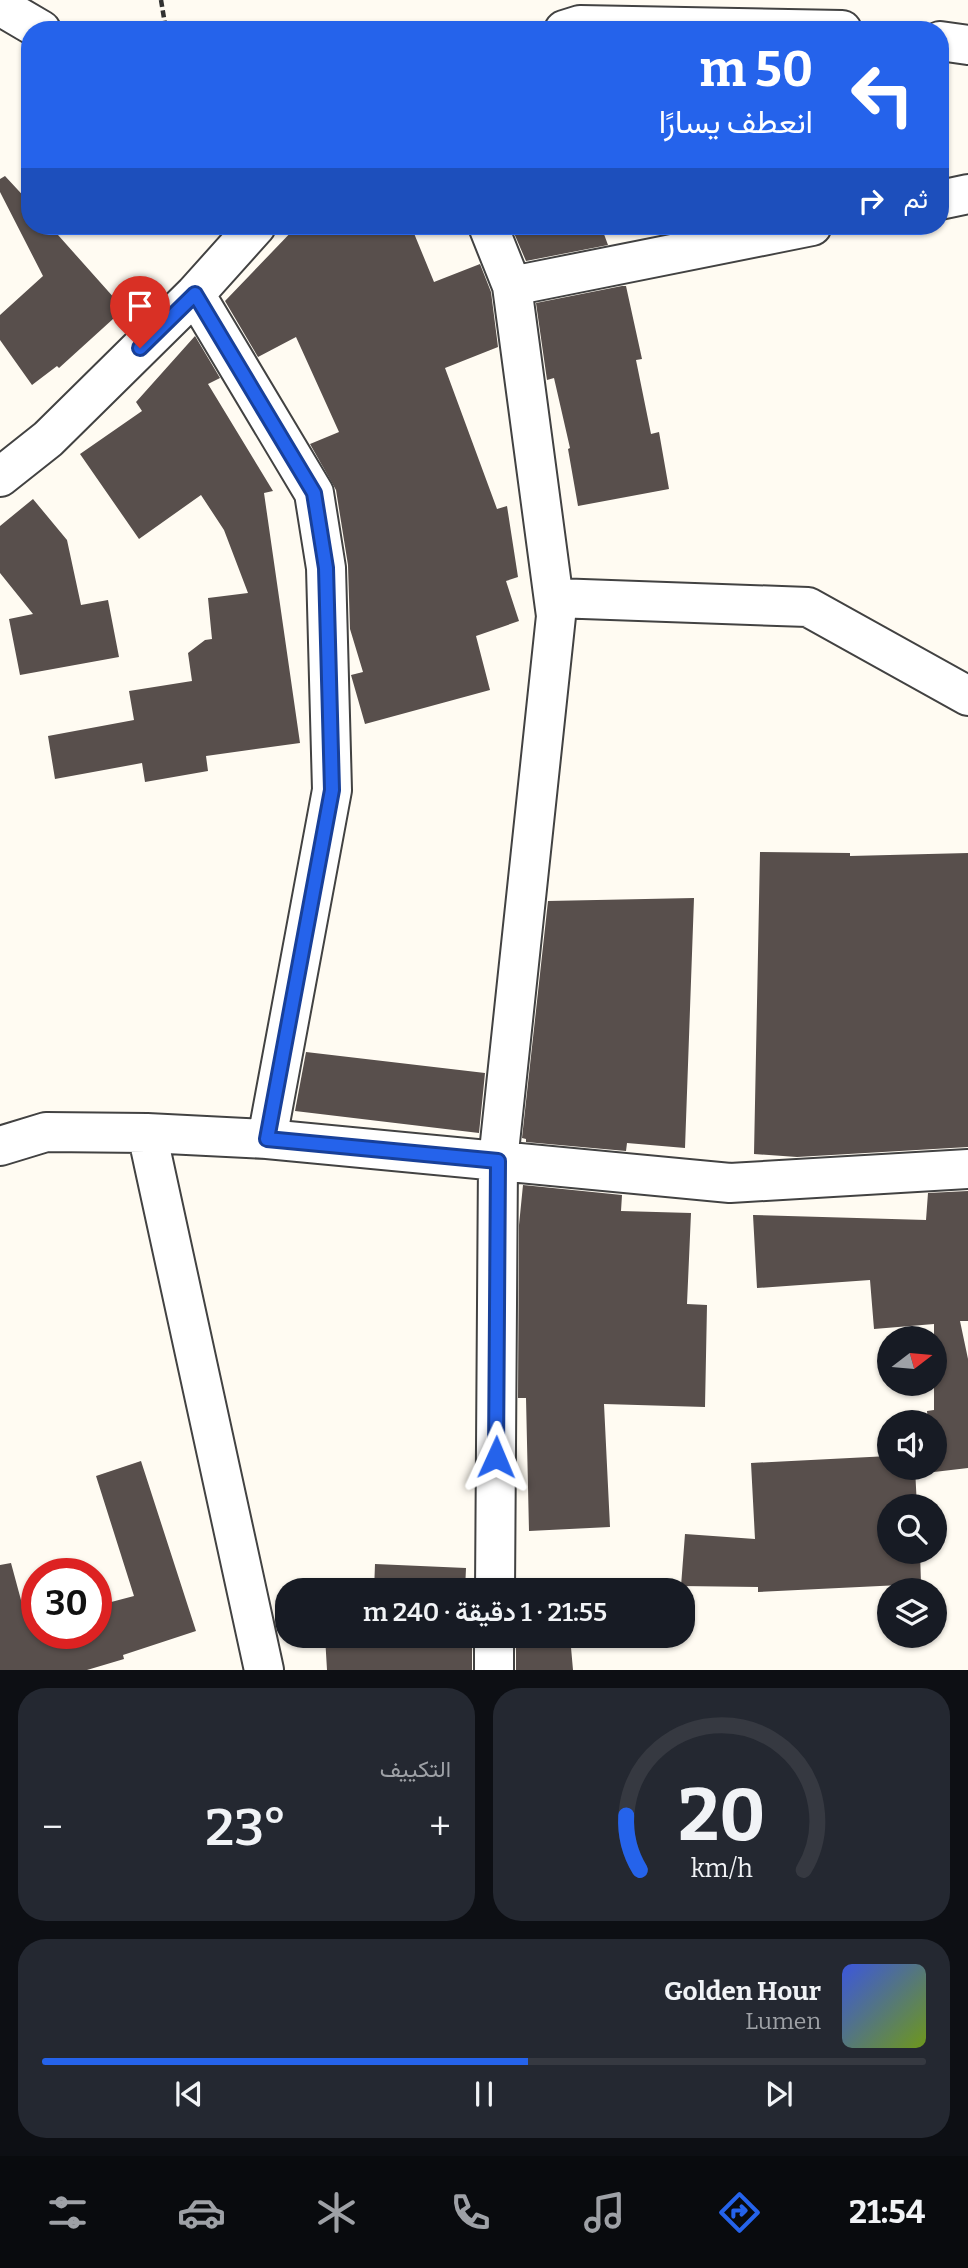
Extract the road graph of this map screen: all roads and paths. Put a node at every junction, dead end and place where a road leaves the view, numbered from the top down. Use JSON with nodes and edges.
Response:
{"nodes":[{"id":1,"x":161,"y":0,"type":"edge"},
{"id":2,"x":0,"y":6,"type":"edge"},
{"id":3,"x":26,"y":21,"type":"edge"},
{"id":4,"x":164,"y":21,"type":"edge"},
{"id":5,"x":949,"y":42,"type":"edge"},
{"id":6,"x":968,"y":45,"type":"edge"},
{"id":7,"x":968,"y":194,"type":"edge"},
{"id":8,"x":949,"y":198,"type":"edge"},
{"id":9,"x":248,"y":235,"type":"edge"},
{"id":10,"x":492,"y":235,"type":"edge"},
{"id":11,"x":767,"y":235,"type":"edge"},
{"id":12,"x":512,"y":286,"type":"junction"},
{"id":13,"x":195,"y":294,"type":"junction"},
{"id":14,"x":0,"y":477,"type":"edge"},
{"id":15,"x":555,"y":598,"type":"junction"},
{"id":16,"x":968,"y":696,"type":"edge"},
{"id":17,"x":147,"y":1133,"type":"junction"},
{"id":18,"x":267,"y":1139,"type":"junction"},
{"id":19,"x":0,"y":1146,"type":"edge"},
{"id":20,"x":498,"y":1161,"type":"junction"},
{"id":21,"x":968,"y":1169,"type":"edge"},
{"id":22,"x":495,"y":1578,"type":"edge"},
{"id":23,"x":494,"y":1648,"type":"edge"},
{"id":24,"x":264,"y":1670,"type":"edge"},
{"id":25,"x":494,"y":1670,"type":"edge"}],
"edges":[{"from":1,"to":4,"type":"path"},
{"from":2,"to":3,"type":"street"},
{"from":5,"to":6,"type":"street"},
{"from":7,"to":8,"type":"street"},
{"from":9,"to":13,"type":"street"},
{"from":10,"to":12,"type":"street"},
{"from":11,"to":12,"type":"street"},
{"from":12,"to":15,"type":"street"},
{"from":13,"to":14,"type":"street"},
{"from":13,"to":18,"type":"street"},
{"from":15,"to":16,"type":"street"},
{"from":15,"to":20,"type":"street"},
{"from":17,"to":18,"type":"street"},
{"from":17,"to":19,"type":"street"},
{"from":17,"to":24,"type":"street"},
{"from":18,"to":20,"type":"street"},
{"from":20,"to":21,"type":"street"},
{"from":20,"to":22,"type":"street"},
{"from":23,"to":25,"type":"street"}]}
